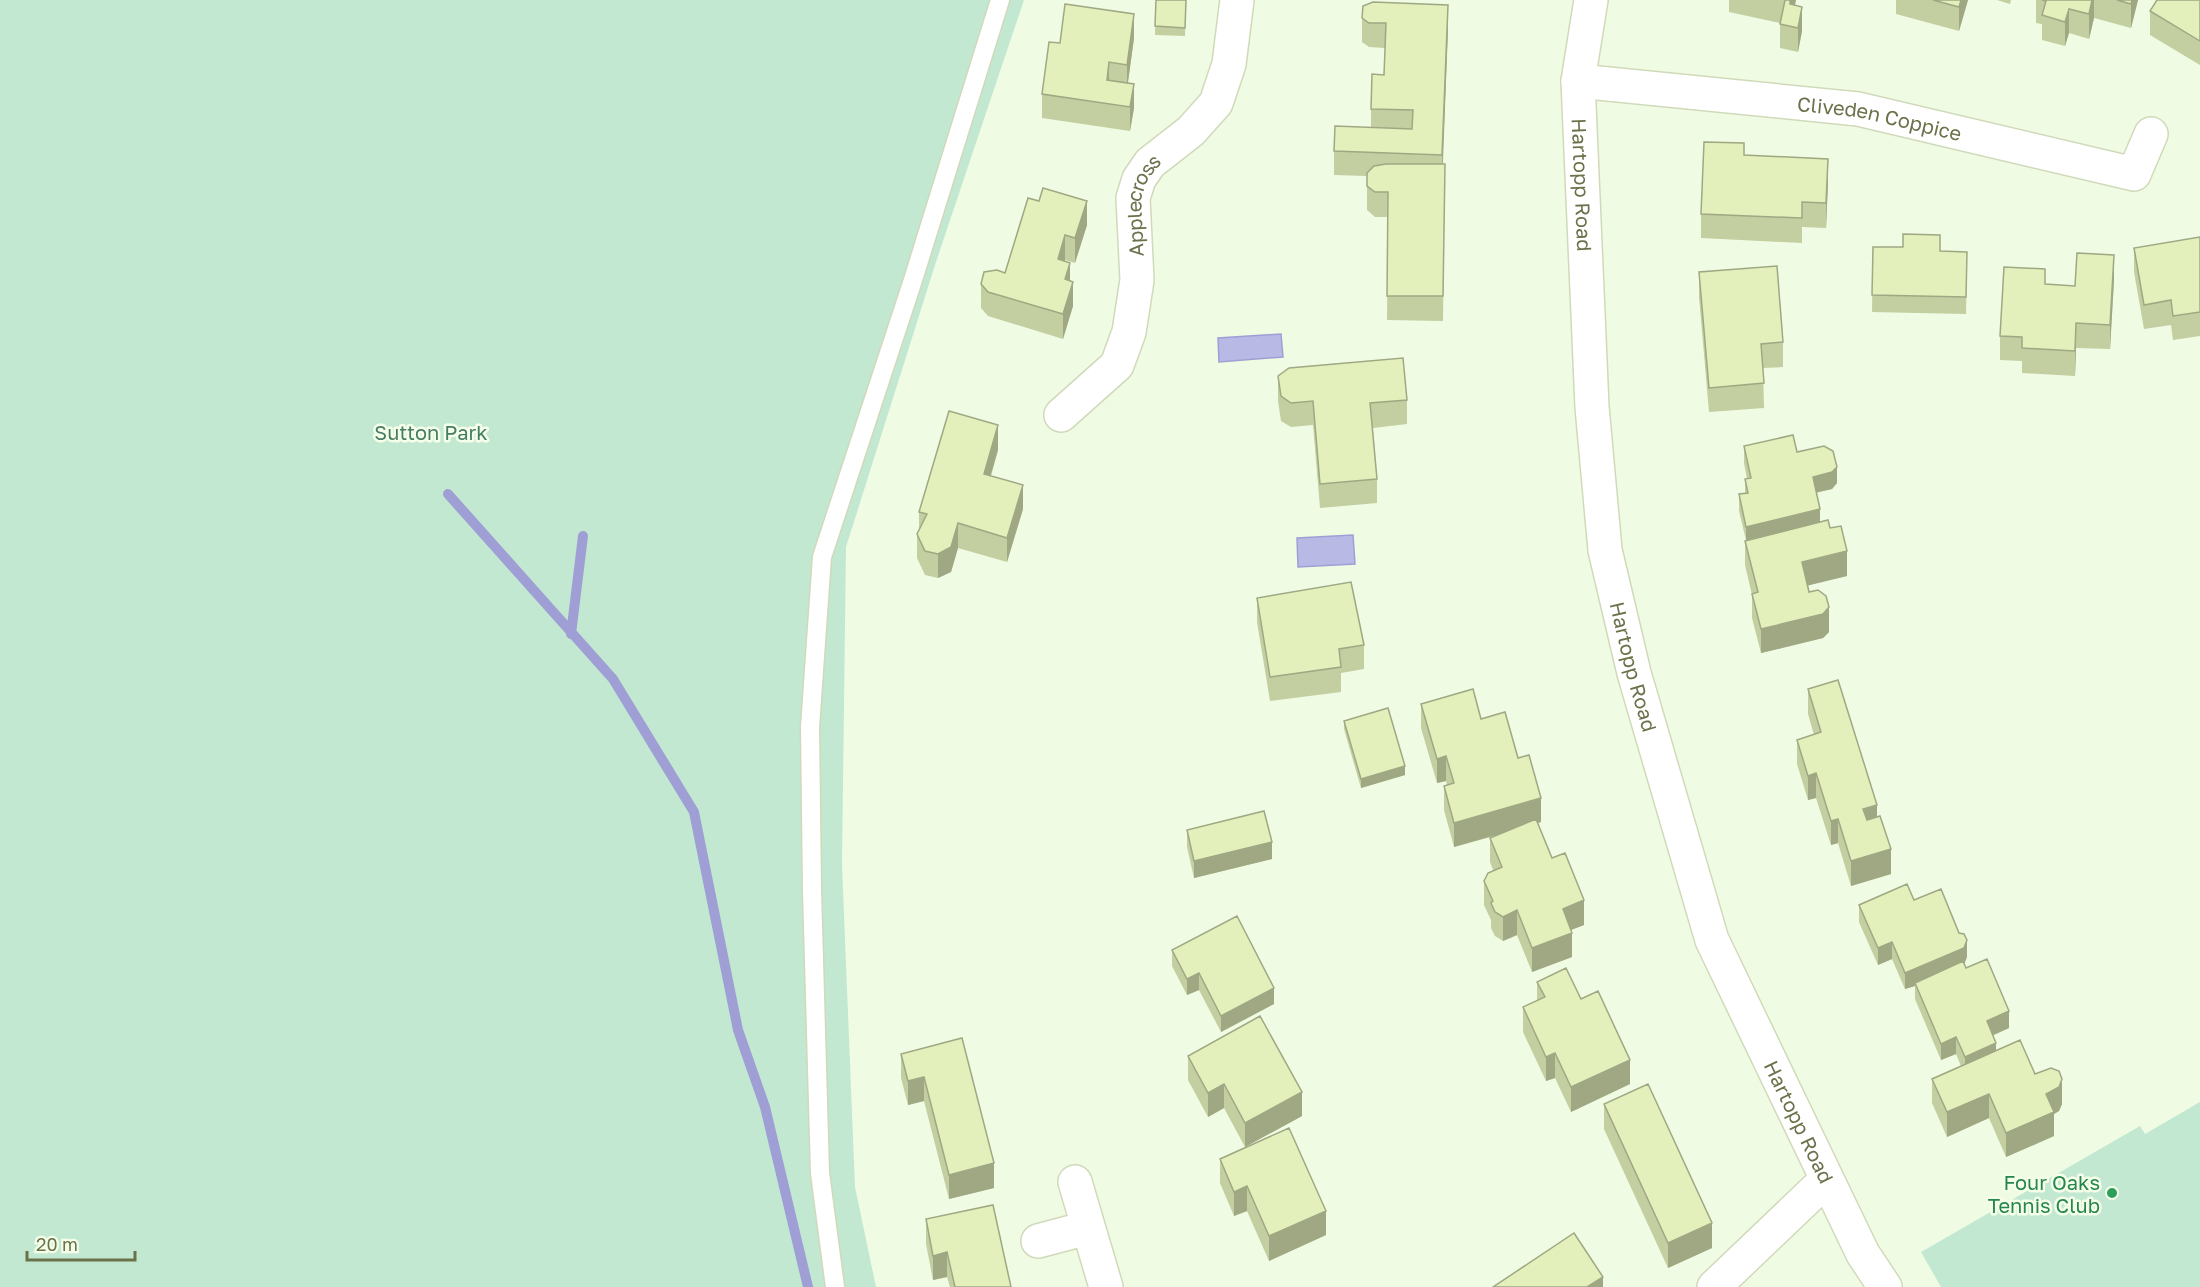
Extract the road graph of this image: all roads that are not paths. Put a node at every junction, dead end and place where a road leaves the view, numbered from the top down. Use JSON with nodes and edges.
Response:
{"nodes":[{"id":1,"x":1000,"y":0,"type":"edge"},
{"id":2,"x":1237,"y":0,"type":"edge"},
{"id":3,"x":1591,"y":0,"type":"edge"},
{"id":4,"x":1578,"y":81,"type":"junction"},
{"id":5,"x":2151,"y":134,"type":"dead end"},
{"id":6,"x":1061,"y":415,"type":"dead end"},
{"id":7,"x":1826,"y":1180,"type":"junction"},
{"id":8,"x":1075,"y":1182,"type":"dead end"},
{"id":9,"x":1087,"y":1228,"type":"junction"},
{"id":10,"x":1038,"y":1241,"type":"dead end"},
{"id":11,"x":835,"y":1287,"type":"edge"},
{"id":12,"x":1106,"y":1287,"type":"edge"},
{"id":13,"x":1714,"y":1287,"type":"edge"},
{"id":14,"x":1885,"y":1287,"type":"edge"}],
"edges":[{"from":1,"to":11,"type":"lane"},
{"from":2,"to":6,"type":"street","name":"Applecross"},
{"from":3,"to":4,"type":"street","name":"Hartopp Road"},
{"from":4,"to":5,"type":"street","name":"Cliveden Coppice"},
{"from":4,"to":7,"type":"street","name":"Hartopp Road"},
{"from":7,"to":13,"type":"street"},
{"from":7,"to":14,"type":"street","name":"Hartopp Road"},
{"from":8,"to":9,"type":"street"},
{"from":9,"to":10,"type":"street"},
{"from":9,"to":12,"type":"street"}]}
